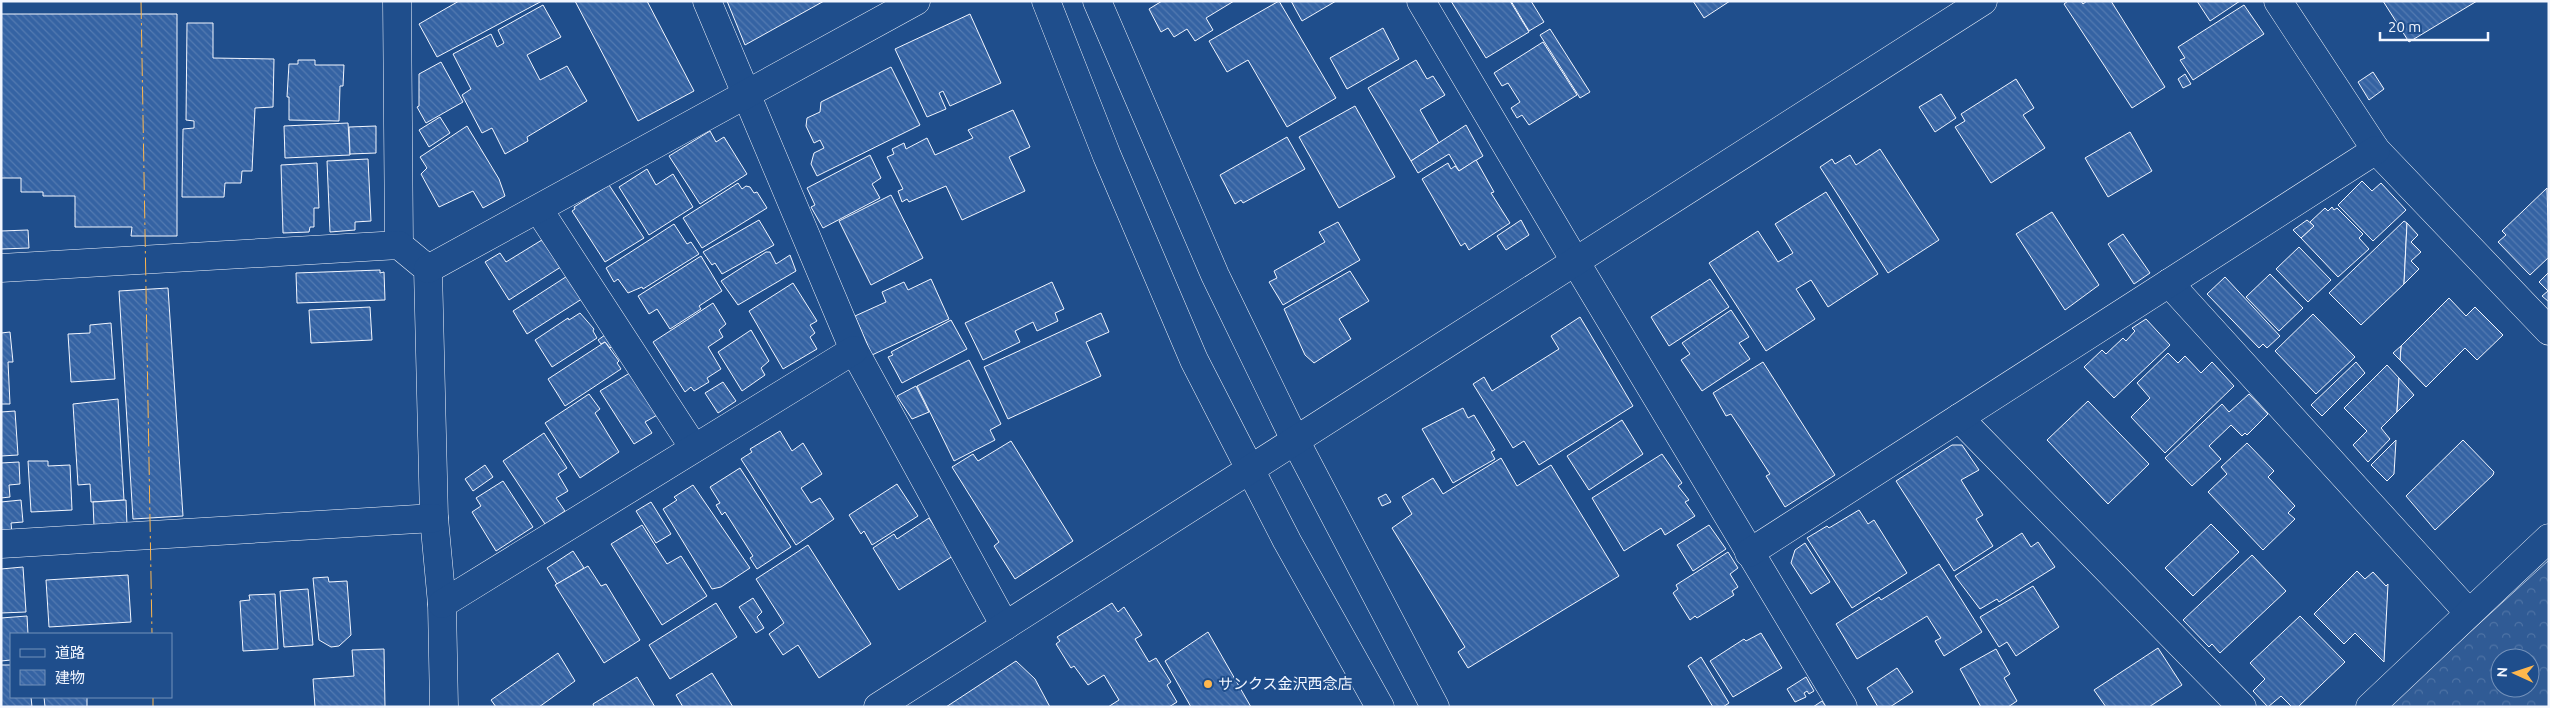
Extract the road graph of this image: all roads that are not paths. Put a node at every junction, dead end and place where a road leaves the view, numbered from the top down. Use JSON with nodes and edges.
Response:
{"nodes":[{"id":1,"x":397,"y":1,"type":"edge"},
{"id":2,"x":708,"y":1,"type":"edge"},
{"id":3,"x":916,"y":1,"type":"edge"},
{"id":4,"x":1046,"y":1,"type":"edge"},
{"id":5,"x":1097,"y":1,"type":"edge"},
{"id":6,"x":1422,"y":1,"type":"edge"},
{"id":7,"x":1983,"y":1,"type":"edge"},
{"id":8,"x":2278,"y":1,"type":"edge"},
{"id":9,"x":746,"y":93,"type":"junction"},
{"id":10,"x":2376,"y":150,"type":"junction"},
{"id":11,"x":539,"y":210,"type":"junction"},
{"id":12,"x":399,"y":245,"type":"junction"},
{"id":13,"x":1575,"y":262,"type":"junction"},
{"id":14,"x":1,"y":268,"type":"edge"},
{"id":15,"x":428,"y":270,"type":"junction"},
{"id":16,"x":2169,"y":283,"type":"junction"},
{"id":17,"x":2549,"y":331,"type":"edge"},
{"id":18,"x":854,"y":350,"type":"junction"},
{"id":19,"x":1959,"y":418,"type":"junction"},
{"id":20,"x":1295,"y":440,"type":"junction"},
{"id":21,"x":694,"y":448,"type":"junction"},
{"id":22,"x":1250,"y":469,"type":"junction"},
{"id":23,"x":434,"y":518,"type":"junction"},
{"id":24,"x":2549,"y":538,"type":"edge"},
{"id":25,"x":1,"y":544,"type":"edge"},
{"id":26,"x":1749,"y":553,"type":"junction"},
{"id":27,"x":442,"y":604,"type":"junction"},
{"id":28,"x":2470,"y":613,"type":"junction"},
{"id":29,"x":1005,"y":626,"type":"junction"},
{"id":30,"x":444,"y":707,"type":"edge"},
{"id":31,"x":878,"y":707,"type":"edge"},
{"id":32,"x":1380,"y":707,"type":"edge"},
{"id":33,"x":1435,"y":707,"type":"edge"},
{"id":34,"x":1843,"y":707,"type":"edge"},
{"id":35,"x":2242,"y":707,"type":"edge"},
{"id":36,"x":2370,"y":707,"type":"edge"}],
"edges":[{"from":1,"to":12,"type":"street"},
{"from":2,"to":9,"type":"street"},
{"from":3,"to":9,"type":"street"},
{"from":4,"to":22,"type":"street"},
{"from":5,"to":20,"type":"street"},
{"from":6,"to":13,"type":"street"},
{"from":7,"to":13,"type":"street"},
{"from":8,"to":10,"type":"street"},
{"from":9,"to":11,"type":"street"},
{"from":9,"to":18,"type":"street"},
{"from":10,"to":16,"type":"street"},
{"from":10,"to":17,"type":"street"},
{"from":11,"to":15,"type":"street"},
{"from":11,"to":21,"type":"street"},
{"from":12,"to":14,"type":"street"},
{"from":12,"to":15,"type":"street"},
{"from":13,"to":20,"type":"street"},
{"from":13,"to":26,"type":"street"},
{"from":15,"to":23,"type":"street"},
{"from":16,"to":19,"type":"street"},
{"from":16,"to":28,"type":"street"},
{"from":18,"to":21,"type":"street"},
{"from":18,"to":29,"type":"street"},
{"from":19,"to":26,"type":"street"},
{"from":19,"to":35,"type":"street"},
{"from":20,"to":22,"type":"street"},
{"from":20,"to":33,"type":"street"},
{"from":21,"to":27,"type":"street"},
{"from":22,"to":29,"type":"street"},
{"from":22,"to":32,"type":"street"},
{"from":23,"to":25,"type":"street"},
{"from":23,"to":27,"type":"street"},
{"from":24,"to":28,"type":"street"},
{"from":26,"to":34,"type":"street"},
{"from":27,"to":30,"type":"street"},
{"from":28,"to":36,"type":"street"},
{"from":29,"to":31,"type":"street"}]}
